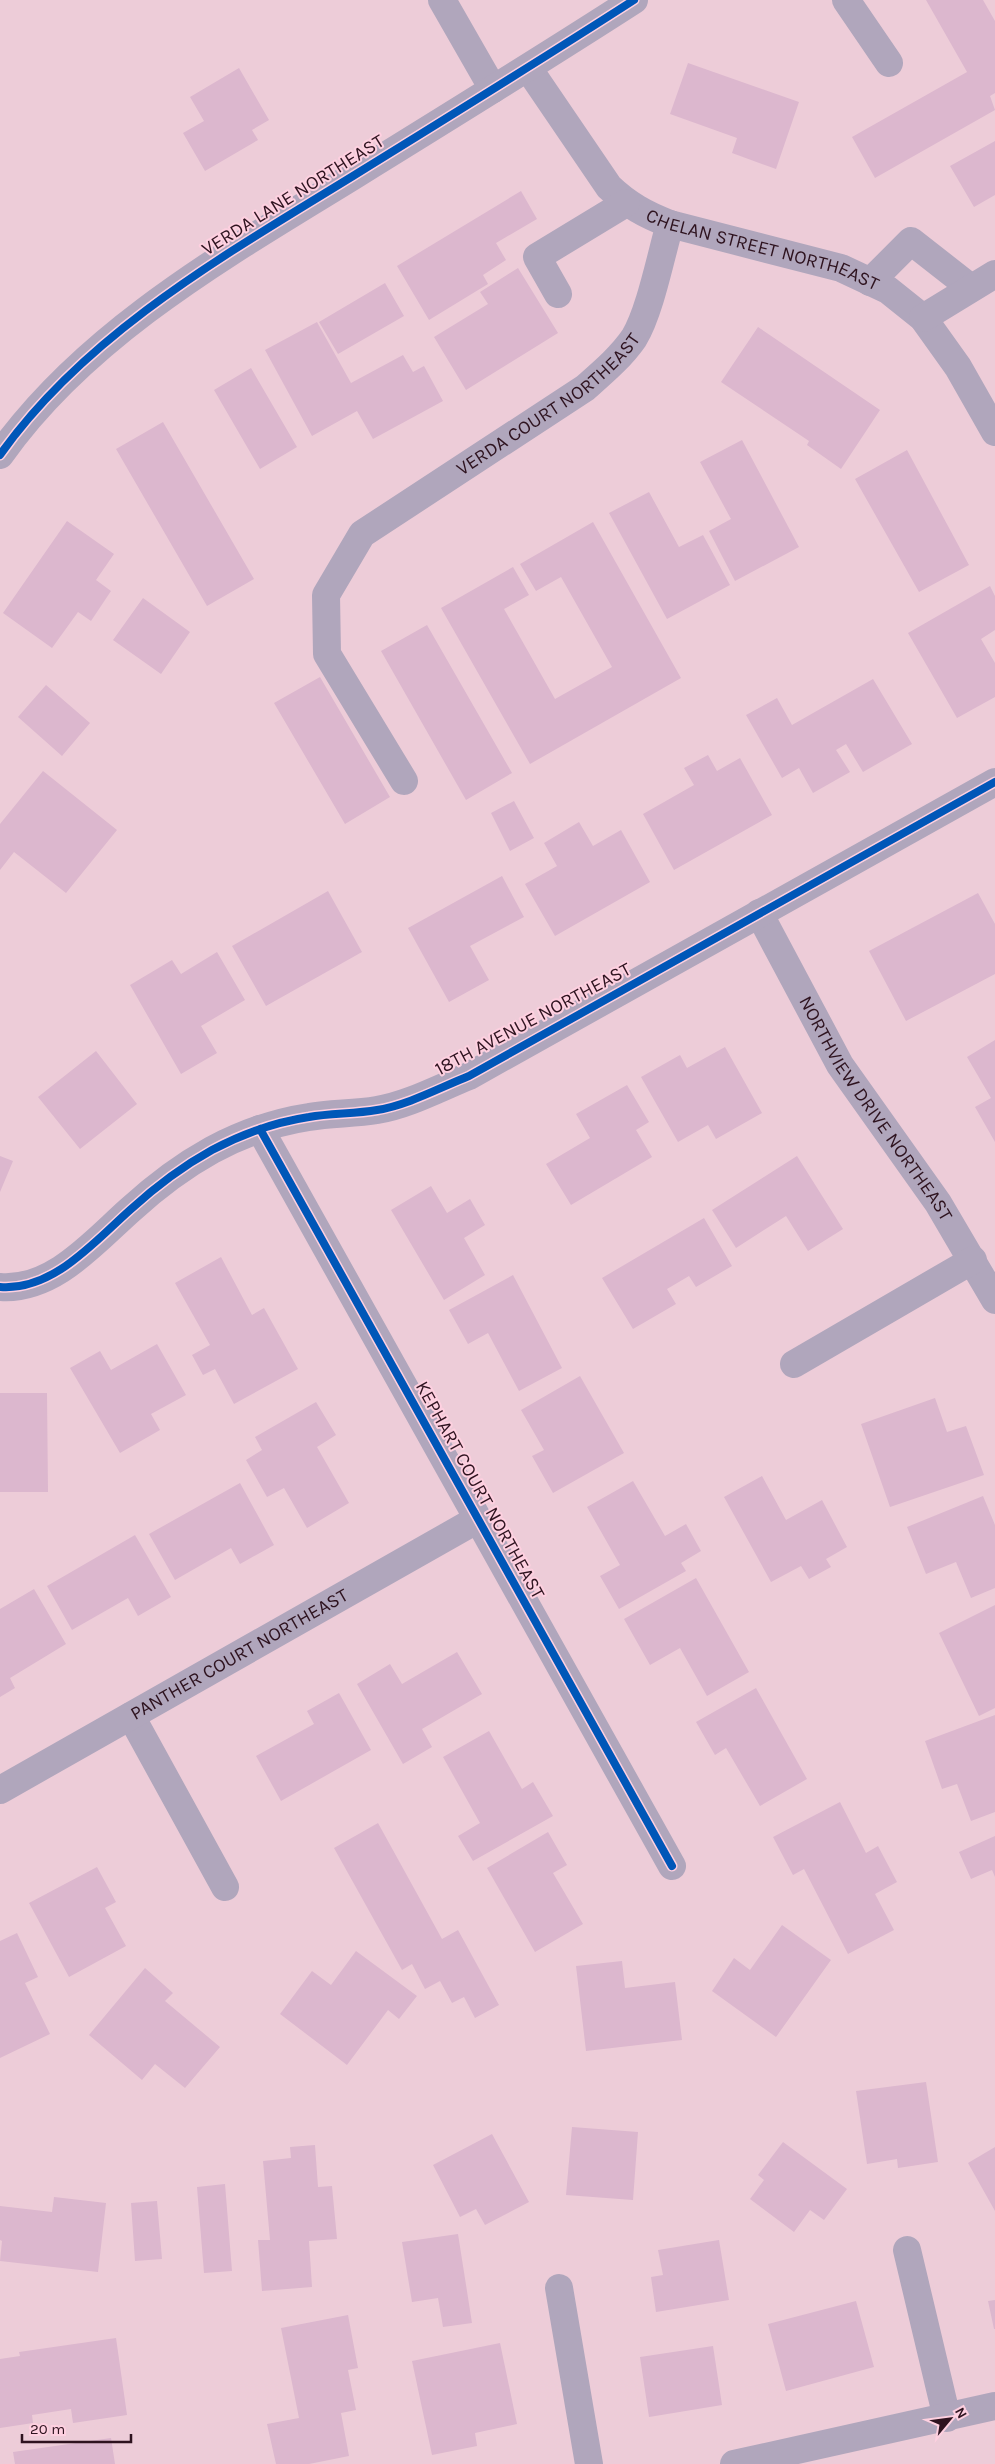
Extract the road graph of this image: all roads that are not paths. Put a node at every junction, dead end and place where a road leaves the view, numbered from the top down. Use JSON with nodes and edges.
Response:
{"nodes":[{"id":1,"x":442,"y":0,"type":"edge"},
{"id":2,"x":634,"y":0,"type":"edge"},
{"id":3,"x":846,"y":0,"type":"edge"},
{"id":4,"x":889,"y":63,"type":"dead end"},
{"id":5,"x":528,"y":68,"type":"junction"},
{"id":6,"x":493,"y":89,"type":"junction"},
{"id":7,"x":626,"y":203,"type":"junction"},
{"id":8,"x":670,"y":224,"type":"junction"},
{"id":9,"x":995,"y":274,"type":"edge"},
{"id":10,"x":870,"y":282,"type":"junction"},
{"id":11,"x":971,"y":288,"type":"junction"},
{"id":12,"x":558,"y":294,"type":"dead end"},
{"id":13,"x":924,"y":318,"type":"junction"},
{"id":14,"x":995,"y":432,"type":"edge"},
{"id":15,"x":0,"y":455,"type":"edge"},
{"id":16,"x":404,"y":781,"type":"dead end"},
{"id":17,"x":995,"y":782,"type":"edge"},
{"id":18,"x":760,"y":913,"type":"junction"},
{"id":19,"x":260,"y":1129,"type":"junction"},
{"id":20,"x":973,"y":1260,"type":"junction"},
{"id":21,"x":0,"y":1287,"type":"edge"},
{"id":22,"x":995,"y":1300,"type":"edge"},
{"id":23,"x":794,"y":1364,"type":"dead end"},
{"id":24,"x":478,"y":1519,"type":"junction"},
{"id":25,"x":131,"y":1716,"type":"junction"},
{"id":26,"x":0,"y":1790,"type":"edge"},
{"id":27,"x":672,"y":1866,"type":"dead end"},
{"id":28,"x":225,"y":1886,"type":"dead end"},
{"id":29,"x":907,"y":2250,"type":"dead end"},
{"id":30,"x":559,"y":2288,"type":"dead end"},
{"id":31,"x":995,"y":2406,"type":"edge"},
{"id":32,"x":947,"y":2418,"type":"junction"},
{"id":33,"x":590,"y":2464,"type":"edge"},
{"id":34,"x":734,"y":2464,"type":"edge"}],
"edges":[{"from":1,"to":6,"type":"street"},
{"from":2,"to":5,"type":"street","name":"VERDA LANE NORTHEAST"},
{"from":3,"to":4,"type":"street"},
{"from":5,"to":6,"type":"street","name":"VERDA LANE NORTHEAST"},
{"from":5,"to":7,"type":"street","name":"CHELAN STREET NORTHEAST"},
{"from":6,"to":15,"type":"street","name":"VERDA LANE NORTHEAST"},
{"from":7,"to":8,"type":"street","name":"CHELAN STREET NORTHEAST"},
{"from":7,"to":12,"type":"street"},
{"from":8,"to":10,"type":"street","name":"CHELAN STREET NORTHEAST"},
{"from":8,"to":16,"type":"street","name":"VERDA COURT NORTHEAST"},
{"from":9,"to":11,"type":"street"},
{"from":10,"to":11,"type":"street"},
{"from":10,"to":13,"type":"street","name":"CHELAN STREET NORTHEAST"},
{"from":11,"to":13,"type":"street"},
{"from":13,"to":14,"type":"street","name":"CHELAN STREET NORTHEAST"},
{"from":17,"to":18,"type":"street","name":"18TH AVENUE NORTHEAST"},
{"from":18,"to":19,"type":"street","name":"18TH AVENUE NORTHEAST"},
{"from":18,"to":20,"type":"street","name":"NORTHVIEW DRIVE NORTHEAST"},
{"from":19,"to":21,"type":"street","name":"18TH AVENUE NORTHEAST"},
{"from":19,"to":24,"type":"street","name":"KEPHART COURT NORTHEAST"},
{"from":20,"to":22,"type":"street","name":"NORTHVIEW DRIVE NORTHEAST"},
{"from":20,"to":23,"type":"street"},
{"from":24,"to":25,"type":"street","name":"PANTHER COURT NORTHEAST"},
{"from":24,"to":27,"type":"street","name":"KEPHART COURT NORTHEAST"},
{"from":25,"to":26,"type":"street","name":"PANTHER COURT NORTHEAST"},
{"from":25,"to":28,"type":"street"},
{"from":29,"to":32,"type":"street"},
{"from":30,"to":33,"type":"street"},
{"from":31,"to":32,"type":"street"},
{"from":32,"to":34,"type":"street"}]}
